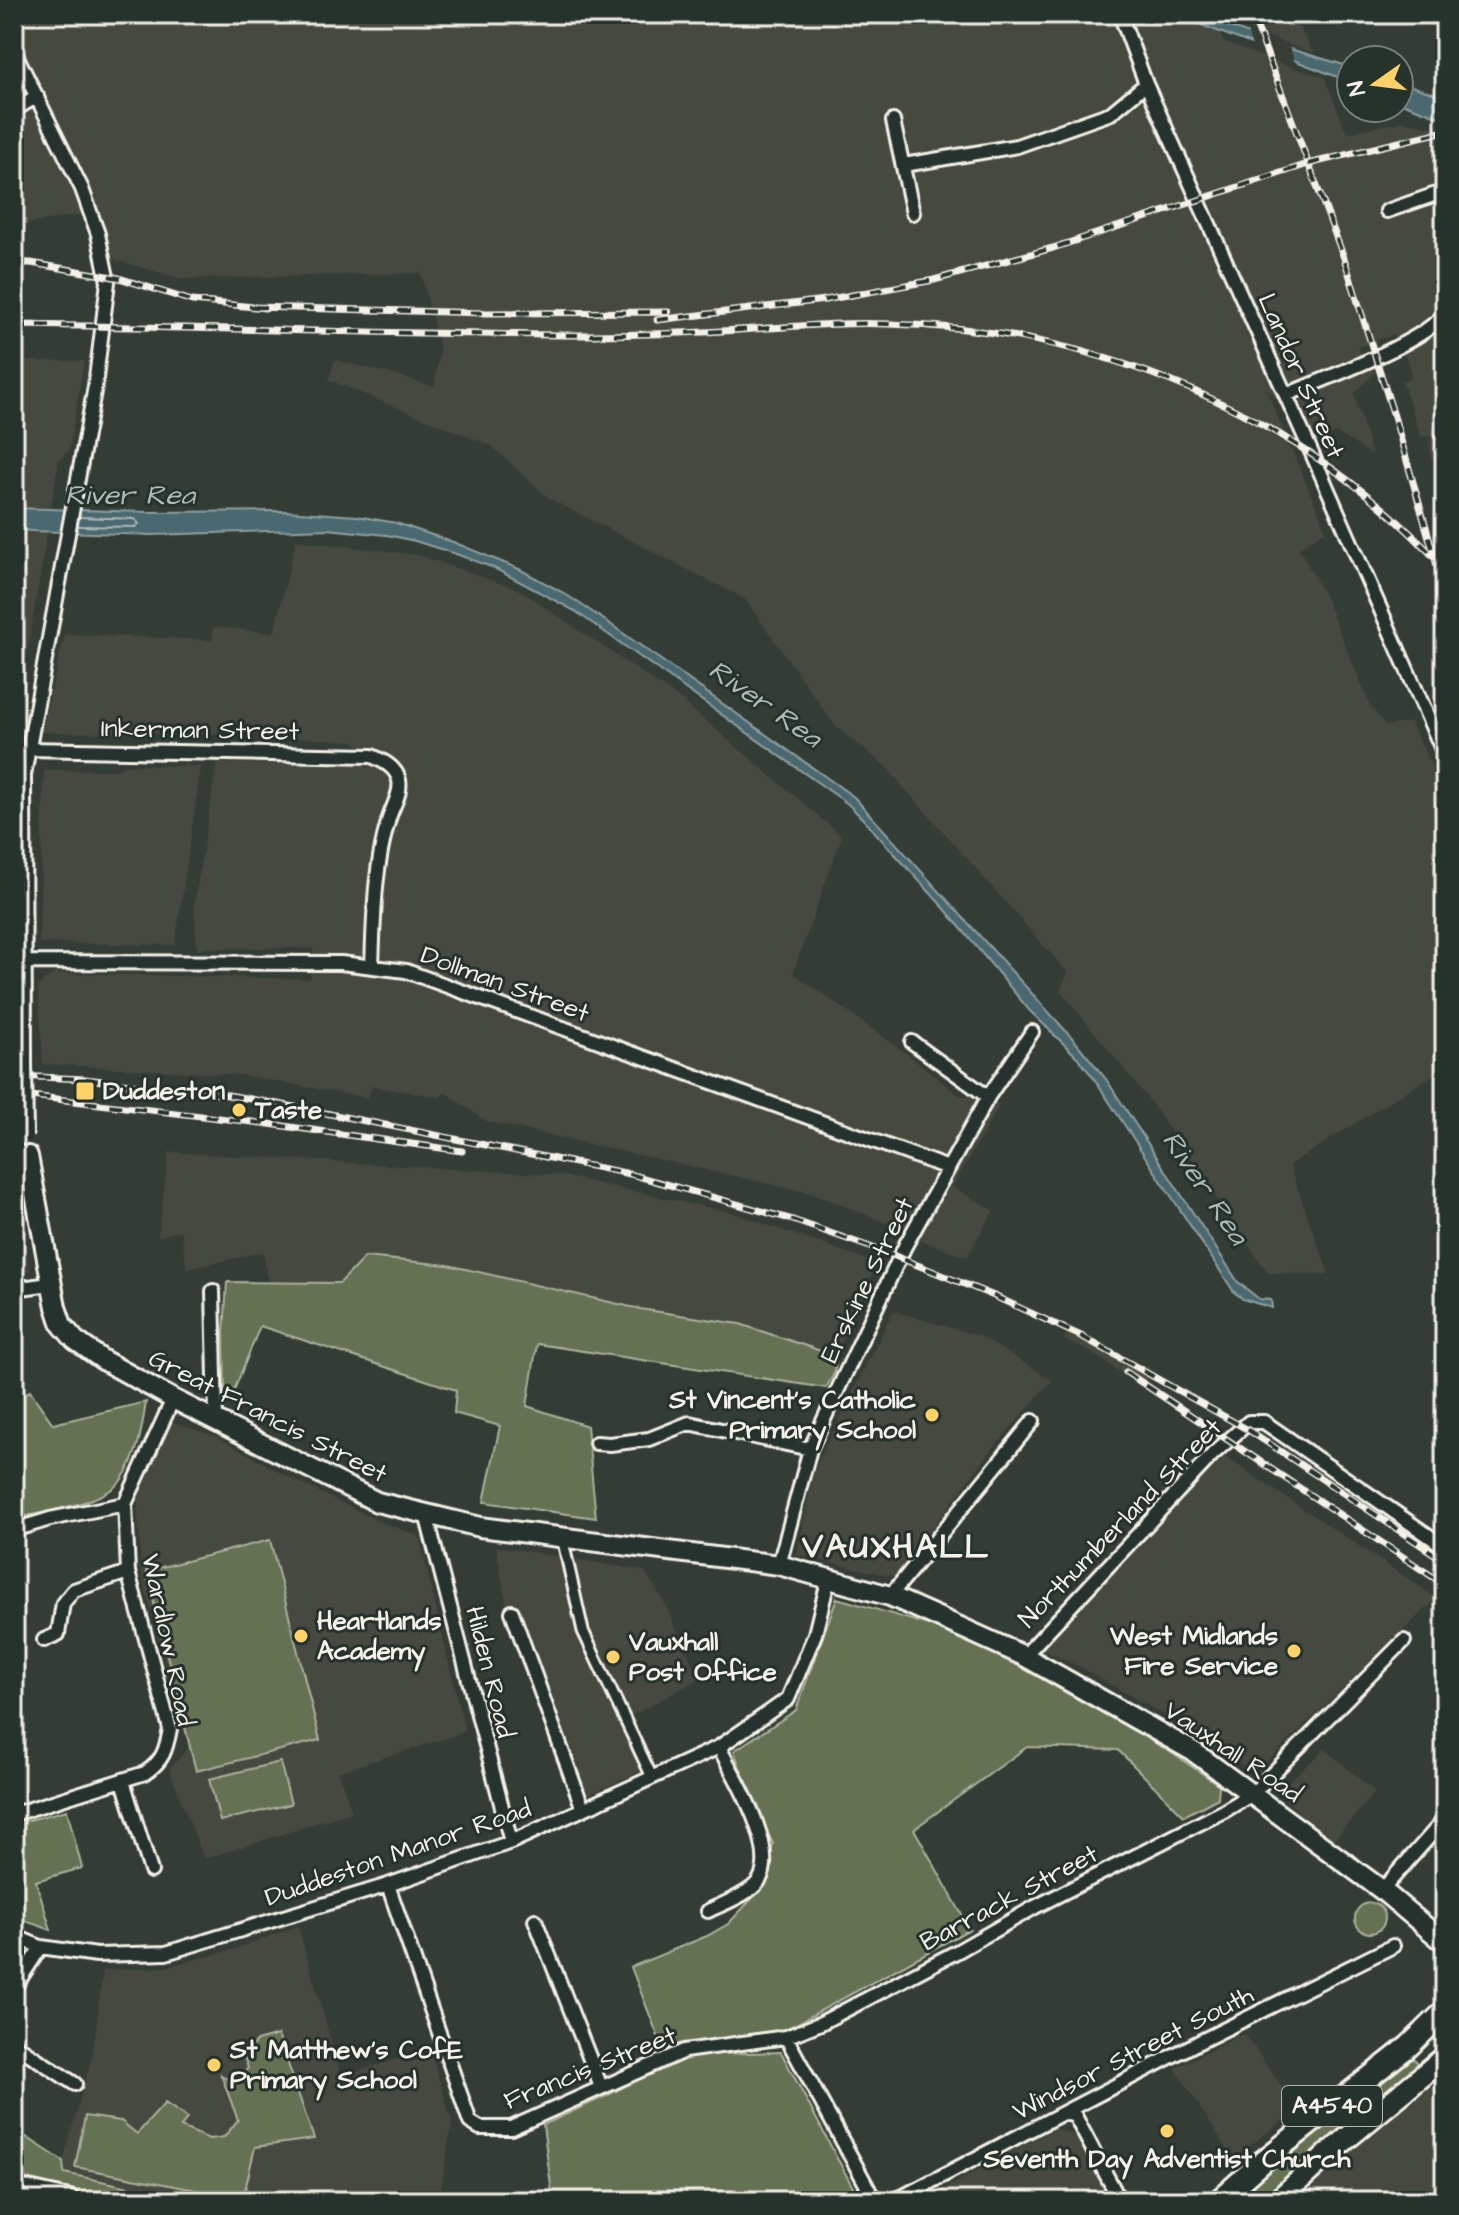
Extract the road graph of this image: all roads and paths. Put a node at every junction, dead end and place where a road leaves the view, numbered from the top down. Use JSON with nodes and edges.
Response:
{"nodes":[{"id":1,"x":1120,"y":15,"type":"edge"},
{"id":2,"x":14,"y":51,"type":"edge"},
{"id":3,"x":1146,"y":84,"type":"junction"},
{"id":4,"x":37,"y":96,"type":"junction"},
{"id":5,"x":14,"y":110,"type":"edge"},
{"id":6,"x":893,"y":121,"type":"dead end"},
{"id":7,"x":904,"y":165,"type":"junction"},
{"id":8,"x":1445,"y":191,"type":"edge"},
{"id":9,"x":1387,"y":211,"type":"dead end"},
{"id":10,"x":913,"y":213,"type":"dead end"},
{"id":11,"x":1445,"y":313,"type":"edge"},
{"id":12,"x":1286,"y":395,"type":"junction"},
{"id":13,"x":28,"y":749,"type":"junction"},
{"id":14,"x":1445,"y":756,"type":"edge"},
{"id":15,"x":19,"y":775,"type":"edge"},
{"id":16,"x":20,"y":945,"type":"edge"},
{"id":17,"x":25,"y":962,"type":"junction"},
{"id":18,"x":372,"y":966,"type":"junction"},
{"id":19,"x":1032,"y":1032,"type":"dead end"},
{"id":20,"x":912,"y":1042,"type":"dead end"},
{"id":21,"x":988,"y":1097,"type":"junction"},
{"id":22,"x":21,"y":1155,"type":"edge"},
{"id":23,"x":948,"y":1168,"type":"junction"},
{"id":24,"x":50,"y":1284,"type":"junction"},
{"id":25,"x":14,"y":1289,"type":"edge"},
{"id":26,"x":213,"y":1291,"type":"dead end"},
{"id":27,"x":173,"y":1399,"type":"junction"},
{"id":28,"x":216,"y":1420,"type":"junction"},
{"id":29,"x":1033,"y":1421,"type":"dead end"},
{"id":30,"x":596,"y":1443,"type":"dead end"},
{"id":31,"x":810,"y":1449,"type":"junction"},
{"id":32,"x":125,"y":1504,"type":"junction"},
{"id":33,"x":426,"y":1514,"type":"junction"},
{"id":34,"x":14,"y":1530,"type":"edge"},
{"id":35,"x":562,"y":1537,"type":"junction"},
{"id":36,"x":1445,"y":1547,"type":"edge"},
{"id":37,"x":779,"y":1565,"type":"junction"},
{"id":38,"x":128,"y":1572,"type":"junction"},
{"id":39,"x":829,"y":1577,"type":"junction"},
{"id":40,"x":890,"y":1596,"type":"junction"},
{"id":41,"x":512,"y":1612,"type":"dead end"},
{"id":42,"x":44,"y":1640,"type":"dead end"},
{"id":43,"x":1404,"y":1641,"type":"dead end"},
{"id":44,"x":1024,"y":1656,"type":"junction"},
{"id":45,"x":719,"y":1747,"type":"junction"},
{"id":46,"x":652,"y":1777,"type":"junction"},
{"id":47,"x":123,"y":1781,"type":"junction"},
{"id":48,"x":1252,"y":1794,"type":"junction"},
{"id":49,"x":583,"y":1809,"type":"junction"},
{"id":50,"x":14,"y":1814,"type":"edge"},
{"id":51,"x":1445,"y":1819,"type":"edge"},
{"id":52,"x":511,"y":1842,"type":"junction"},
{"id":53,"x":146,"y":1854,"type":"junction"},
{"id":54,"x":131,"y":1860,"type":"dead end"},
{"id":55,"x":151,"y":1871,"type":"dead end"},
{"id":56,"x":388,"y":1885,"type":"junction"},
{"id":57,"x":1382,"y":1890,"type":"junction"},
{"id":58,"x":708,"y":1911,"type":"dead end"},
{"id":59,"x":535,"y":1920,"type":"dead end"},
{"id":60,"x":1421,"y":1920,"type":"junction"},
{"id":61,"x":1445,"y":1927,"type":"edge"},
{"id":62,"x":14,"y":1936,"type":"edge"},
{"id":63,"x":1445,"y":1943,"type":"edge"},
{"id":64,"x":1393,"y":1946,"type":"dead end"},
{"id":65,"x":41,"y":1947,"type":"junction"},
{"id":66,"x":14,"y":1988,"type":"edge"},
{"id":67,"x":1445,"y":2011,"type":"edge"},
{"id":68,"x":786,"y":2037,"type":"junction"},
{"id":69,"x":14,"y":2044,"type":"edge"},
{"id":70,"x":1445,"y":2057,"type":"edge"},
{"id":71,"x":75,"y":2084,"type":"dead end"},
{"id":72,"x":601,"y":2087,"type":"junction"},
{"id":73,"x":1065,"y":2113,"type":"junction"},
{"id":74,"x":18,"y":2190,"type":"edge"},
{"id":75,"x":44,"y":2201,"type":"edge"},
{"id":76,"x":69,"y":2201,"type":"edge"},
{"id":77,"x":875,"y":2201,"type":"edge"},
{"id":78,"x":894,"y":2201,"type":"edge"},
{"id":79,"x":1120,"y":2201,"type":"edge"},
{"id":80,"x":1218,"y":2201,"type":"edge"},
{"id":81,"x":1277,"y":2201,"type":"edge"}],
"edges":[{"from":1,"to":3,"type":"street","name":"Landor Street"},
{"from":2,"to":4,"type":"street"},
{"from":3,"to":7,"type":"street"},
{"from":3,"to":12,"type":"street","name":"Landor Street"},
{"from":4,"to":5,"type":"street"},
{"from":4,"to":13,"type":"street"},
{"from":6,"to":7,"type":"street"},
{"from":7,"to":10,"type":"street"},
{"from":8,"to":9,"type":"street"},
{"from":11,"to":12,"type":"street"},
{"from":12,"to":14,"type":"street","name":"Landor Street"},
{"from":13,"to":15,"type":"street"},
{"from":13,"to":18,"type":"street","name":"Inkerman Street"},
{"from":15,"to":16,"type":"street"},
{"from":16,"to":17,"type":"street"},
{"from":17,"to":18,"type":"street","name":"Dollman Street"},
{"from":17,"to":22,"type":"street","bridge":true},
{"from":18,"to":23,"type":"street","name":"Dollman Street"},
{"from":19,"to":21,"type":"street","name":"Erskine Street"},
{"from":20,"to":21,"type":"street"},
{"from":21,"to":23,"type":"street","name":"Erskine Street"},
{"from":22,"to":24,"type":"main road","name":"Great Francis Street"},
{"from":23,"to":31,"type":"street","name":"Erskine Street"},
{"from":24,"to":25,"type":"street"},
{"from":24,"to":27,"type":"main road","name":"Great Francis Street"},
{"from":26,"to":28,"type":"street"},
{"from":27,"to":28,"type":"main road","name":"Great Francis Street"},
{"from":27,"to":32,"type":"street","name":"Wardlow Road"},
{"from":28,"to":33,"type":"main road","name":"Great Francis Street"},
{"from":29,"to":40,"type":"street"},
{"from":30,"to":31,"type":"street"},
{"from":31,"to":37,"type":"street","name":"Erskine Street"},
{"from":32,"to":34,"type":"street"},
{"from":32,"to":38,"type":"street","name":"Wardlow Road"},
{"from":33,"to":35,"type":"main road","name":"Great Francis Street"},
{"from":33,"to":52,"type":"street","name":"Hilden Road"},
{"from":35,"to":37,"type":"main road","name":"Great Francis Street"},
{"from":35,"to":46,"type":"street"},
{"from":36,"to":44,"type":"street","name":"Northumberland Street"},
{"from":37,"to":39,"type":"main road","name":"Vauxhall Road"},
{"from":38,"to":42,"type":"street"},
{"from":38,"to":47,"type":"street","name":"Wardlow Road"},
{"from":39,"to":40,"type":"main road","name":"Vauxhall Road"},
{"from":39,"to":45,"type":"street","name":"Duddeston Manor Road"},
{"from":40,"to":44,"type":"main road","name":"Vauxhall Road"},
{"from":41,"to":49,"type":"street"},
{"from":43,"to":48,"type":"street","name":"Barrack Street"},
{"from":44,"to":48,"type":"main road","name":"Vauxhall Road"},
{"from":45,"to":46,"type":"street","name":"Duddeston Manor Road"},
{"from":45,"to":58,"type":"street"},
{"from":46,"to":49,"type":"street","name":"Duddeston Manor Road"},
{"from":47,"to":50,"type":"street","name":"Wardlow Road"},
{"from":47,"to":53,"type":"street"},
{"from":48,"to":57,"type":"main road","name":"Vauxhall Road"},
{"from":48,"to":68,"type":"street","name":"Barrack Street"},
{"from":49,"to":52,"type":"street","name":"Duddeston Manor Road"},
{"from":51,"to":57,"type":"street"},
{"from":52,"to":56,"type":"street","name":"Duddeston Manor Road"},
{"from":53,"to":54,"type":"street"},
{"from":53,"to":55,"type":"street"},
{"from":56,"to":65,"type":"street","name":"Duddeston Manor Road"},
{"from":56,"to":72,"type":"street","name":"Francis Street"},
{"from":57,"to":60,"type":"main road","name":"Vauxhall Road"},
{"from":59,"to":72,"type":"street"},
{"from":60,"to":61,"type":"main road","name":"Vauxhall Road"},
{"from":60,"to":63,"type":"main road","name":"Vauxhall Road"},
{"from":62,"to":65,"type":"street","name":"Duddeston Manor Road"},
{"from":64,"to":73,"type":"street","name":"Windsor Street South"},
{"from":65,"to":66,"type":"street"},
{"from":67,"to":80,"type":"main road","number":"A4540"},
{"from":68,"to":72,"type":"street","name":"Francis Street"},
{"from":68,"to":77,"type":"street"},
{"from":69,"to":71,"type":"street"},
{"from":70,"to":81,"type":"main road","number":"A4540"},
{"from":73,"to":78,"type":"street","name":"Windsor Street South"},
{"from":73,"to":79,"type":"street"},
{"from":74,"to":75,"type":"main road"},
{"from":74,"to":76,"type":"main road"}]}
